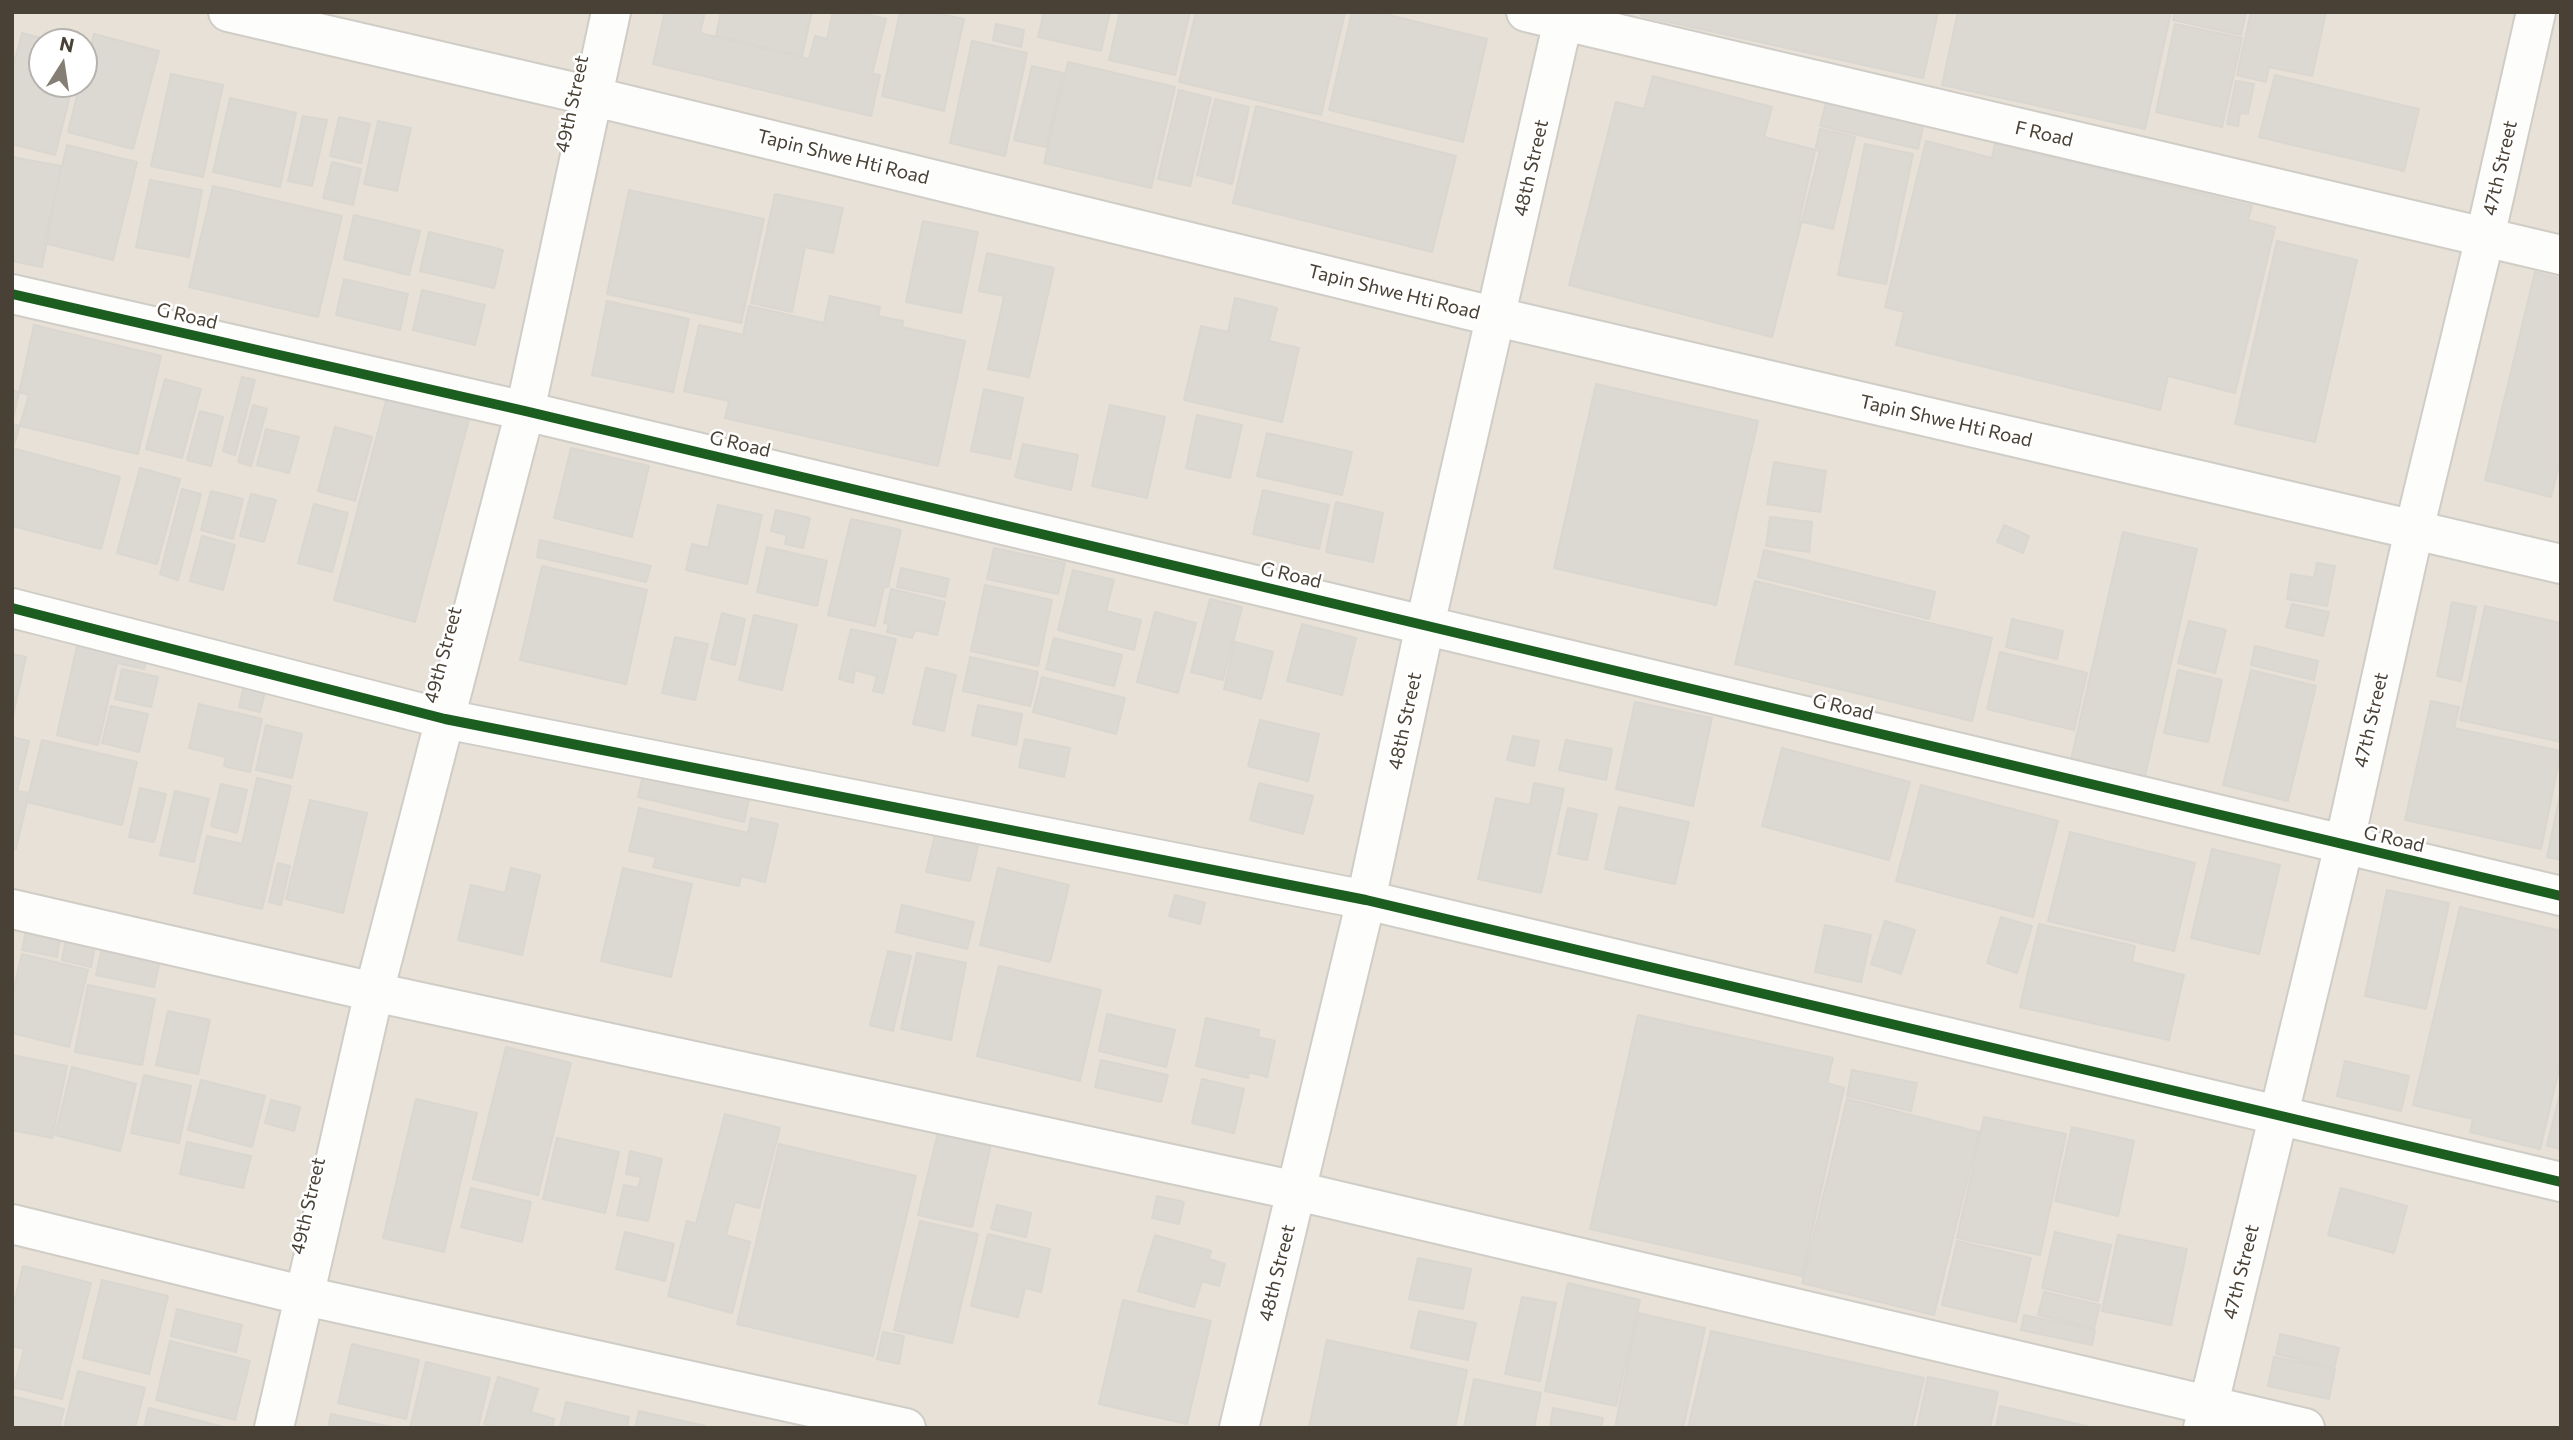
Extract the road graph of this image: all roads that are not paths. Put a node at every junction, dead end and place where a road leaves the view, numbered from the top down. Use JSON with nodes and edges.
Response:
{"nodes":[{"id":1,"x":228,"y":12,"type":"edge"},
{"id":2,"x":611,"y":12,"type":"edge"},
{"id":3,"x":1526,"y":12,"type":"edge"},
{"id":4,"x":2536,"y":12,"type":"edge"},
{"id":5,"x":1564,"y":17,"type":"edge"},
{"id":6,"x":591,"y":96,"type":"junction"},
{"id":7,"x":2485,"y":237,"type":"junction"},
{"id":8,"x":2561,"y":255,"type":"edge"},
{"id":9,"x":12,"y":294,"type":"edge"},
{"id":10,"x":1497,"y":317,"type":"junction"},
{"id":11,"x":525,"y":411,"type":"junction"},
{"id":12,"x":2414,"y":530,"type":"junction"},
{"id":13,"x":2561,"y":564,"type":"edge"},
{"id":14,"x":12,"y":608,"type":"edge"},
{"id":15,"x":1425,"y":625,"type":"junction"},
{"id":16,"x":445,"y":719,"type":"junction"},
{"id":17,"x":2344,"y":845,"type":"junction"},
{"id":18,"x":2561,"y":896,"type":"edge"},
{"id":19,"x":1366,"y":900,"type":"junction"},
{"id":20,"x":12,"y":909,"type":"edge"},
{"id":21,"x":374,"y":992,"type":"junction"},
{"id":22,"x":2279,"y":1115,"type":"junction"},
{"id":23,"x":2561,"y":1182,"type":"edge"},
{"id":24,"x":1297,"y":1191,"type":"junction"},
{"id":25,"x":12,"y":1224,"type":"edge"},
{"id":26,"x":305,"y":1296,"type":"junction"},
{"id":27,"x":2206,"y":1416,"type":"edge"},
{"id":28,"x":274,"y":1428,"type":"edge"},
{"id":29,"x":906,"y":1428,"type":"edge"},
{"id":30,"x":1239,"y":1428,"type":"edge"},
{"id":31,"x":2305,"y":1428,"type":"edge"}],
"edges":[{"from":1,"to":6,"type":"street","name":"Tapin Shwe Hti Road"},
{"from":2,"to":6,"type":"street","name":"49th Street"},
{"from":3,"to":5,"type":"street","name":"F Road"},
{"from":4,"to":7,"type":"street","name":"47th Street"},
{"from":5,"to":7,"type":"street","name":"F Road"},
{"from":5,"to":10,"type":"street","name":"48th Street"},
{"from":6,"to":10,"type":"street","name":"Tapin Shwe Hti Road"},
{"from":6,"to":11,"type":"street","name":"49th Street"},
{"from":7,"to":8,"type":"street","name":"F Road"},
{"from":7,"to":12,"type":"street","name":"47th Street"},
{"from":9,"to":11,"type":"street","name":"G Road"},
{"from":10,"to":12,"type":"street","name":"Tapin Shwe Hti Road"},
{"from":10,"to":15,"type":"street","name":"48th Street"},
{"from":11,"to":15,"type":"street","name":"G Road"},
{"from":11,"to":16,"type":"street","name":"49th Street"},
{"from":12,"to":13,"type":"street","name":"Tapin Shwe Hti Road"},
{"from":12,"to":17,"type":"street","name":"47th Street"},
{"from":14,"to":16,"type":"street"},
{"from":15,"to":17,"type":"street","name":"G Road"},
{"from":15,"to":19,"type":"street","name":"48th Street"},
{"from":16,"to":19,"type":"street"},
{"from":16,"to":21,"type":"street","name":"49th Street"},
{"from":17,"to":18,"type":"street","name":"G Road"},
{"from":17,"to":22,"type":"street","name":"47th Street"},
{"from":19,"to":22,"type":"street"},
{"from":19,"to":24,"type":"street","name":"48th Street"},
{"from":20,"to":21,"type":"street"},
{"from":21,"to":24,"type":"street"},
{"from":21,"to":26,"type":"street","name":"49th Street"},
{"from":22,"to":23,"type":"street"},
{"from":22,"to":27,"type":"street","name":"47th Street"},
{"from":24,"to":27,"type":"street"},
{"from":24,"to":30,"type":"street","name":"48th Street"},
{"from":25,"to":26,"type":"street"},
{"from":26,"to":28,"type":"street","name":"49th Street"},
{"from":26,"to":29,"type":"street"},
{"from":27,"to":31,"type":"street"}]}
